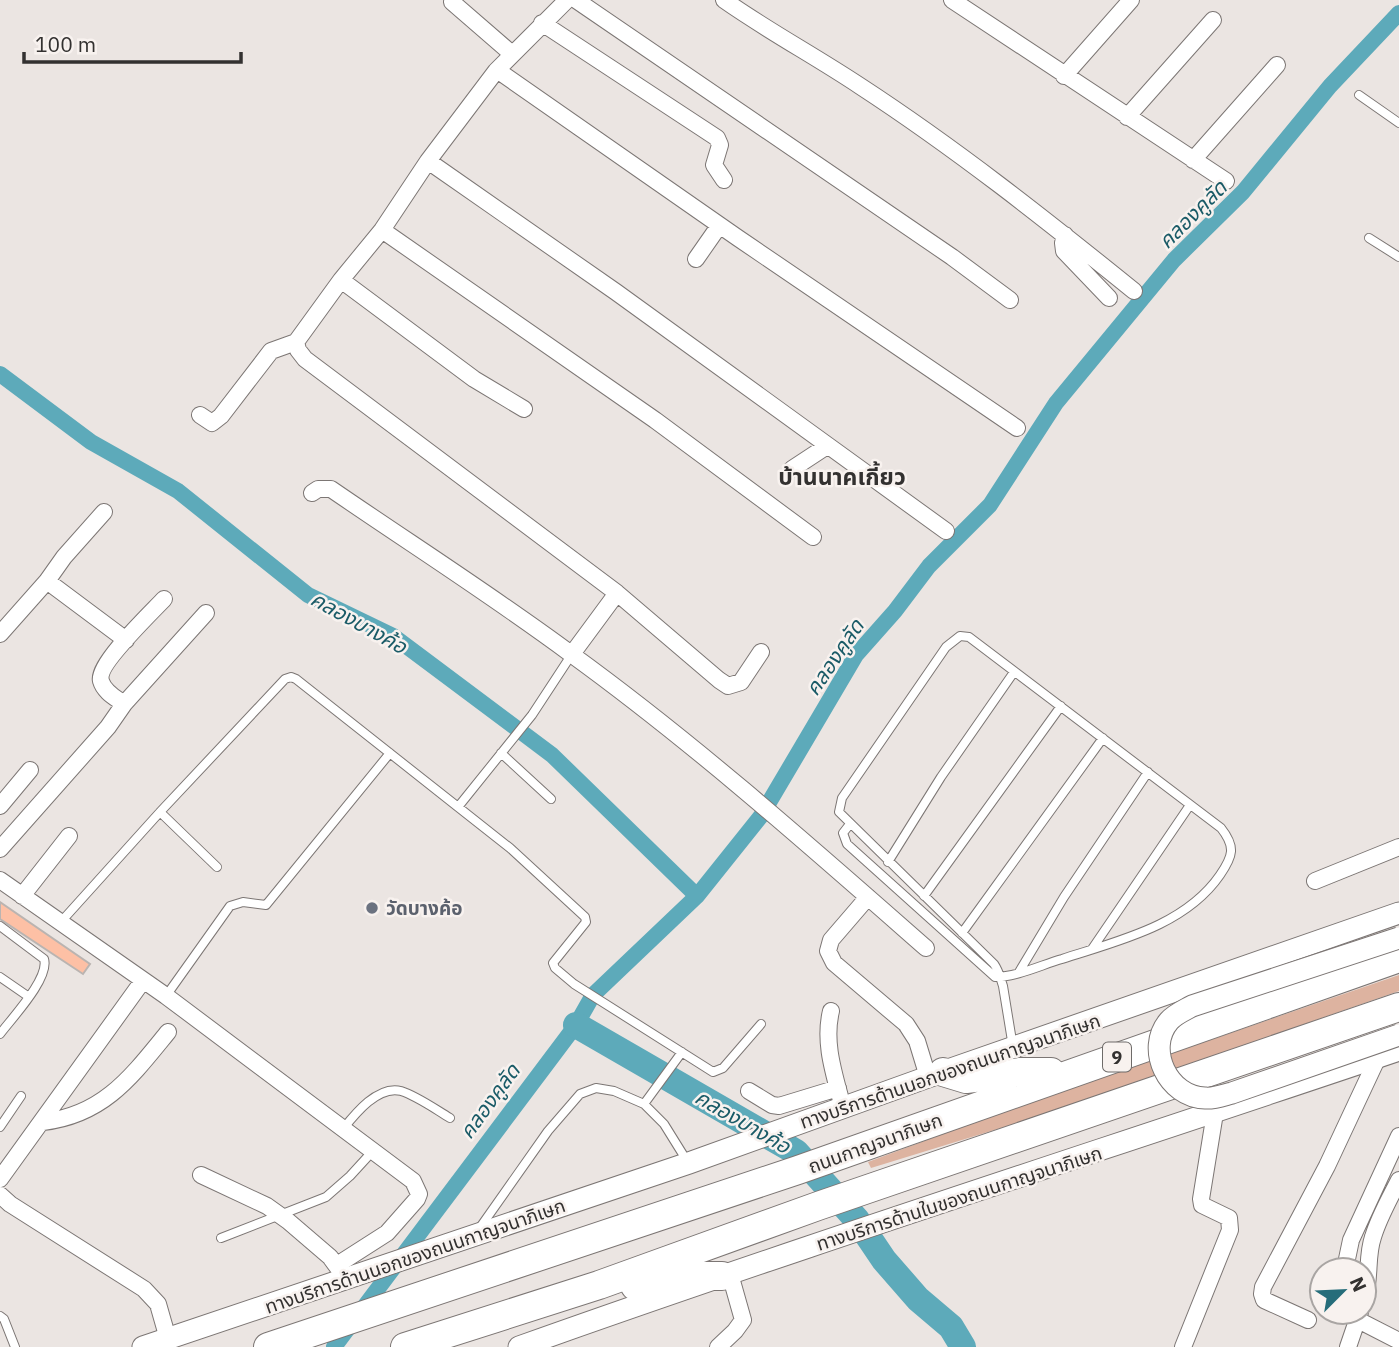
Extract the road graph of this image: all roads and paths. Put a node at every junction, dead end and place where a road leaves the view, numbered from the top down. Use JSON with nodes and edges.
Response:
{"nodes":[{"id":1,"x":567,"y":0,"type":"edge"},
{"id":2,"x":576,"y":0,"type":"edge"},
{"id":3,"x":724,"y":0,"type":"edge"},
{"id":4,"x":952,"y":0,"type":"edge"},
{"id":5,"x":1131,"y":0,"type":"edge"},
{"id":6,"x":452,"y":2,"type":"dead end"},
{"id":7,"x":1213,"y":20,"type":"dead end"},
{"id":8,"x":542,"y":23,"type":"junction"},
{"id":9,"x":512,"y":54,"type":"junction"},
{"id":10,"x":1277,"y":65,"type":"dead end"},
{"id":11,"x":497,"y":71,"type":"junction"},
{"id":12,"x":1064,"y":76,"type":"junction"},
{"id":13,"x":1359,"y":95,"type":"dead end"},
{"id":14,"x":1127,"y":117,"type":"junction"},
{"id":15,"x":1399,"y":124,"type":"edge"},
{"id":16,"x":1193,"y":160,"type":"junction"},
{"id":17,"x":428,"y":161,"type":"junction"},
{"id":18,"x":723,"y":180,"type":"dead end"},
{"id":19,"x":1226,"y":181,"type":"dead end"},
{"id":20,"x":719,"y":226,"type":"junction"},
{"id":21,"x":382,"y":230,"type":"junction"},
{"id":22,"x":1065,"y":235,"type":"junction"},
{"id":23,"x":1369,"y":238,"type":"dead end"},
{"id":24,"x":1399,"y":257,"type":"edge"},
{"id":25,"x":696,"y":259,"type":"dead end"},
{"id":26,"x":341,"y":280,"type":"junction"},
{"id":27,"x":1134,"y":291,"type":"dead end"},
{"id":28,"x":1110,"y":298,"type":"dead end"},
{"id":29,"x":1010,"y":300,"type":"dead end"},
{"id":30,"x":296,"y":341,"type":"junction"},
{"id":31,"x":524,"y":409,"type":"dead end"},
{"id":32,"x":200,"y":415,"type":"dead end"},
{"id":33,"x":1017,"y":428,"type":"dead end"},
{"id":34,"x":827,"y":446,"type":"junction"},
{"id":35,"x":792,"y":469,"type":"dead end"},
{"id":36,"x":312,"y":493,"type":"dead end"},
{"id":37,"x":104,"y":512,"type":"dead end"},
{"id":38,"x":946,"y":531,"type":"dead end"},
{"id":39,"x":813,"y":537,"type":"dead end"},
{"id":40,"x":47,"y":581,"type":"junction"},
{"id":41,"x":617,"y":593,"type":"junction"},
{"id":42,"x":164,"y":599,"type":"dead end"},
{"id":43,"x":206,"y":613,"type":"dead end"},
{"id":44,"x":0,"y":634,"type":"edge"},
{"id":45,"x":127,"y":640,"type":"junction"},
{"id":46,"x":761,"y":652,"type":"dead end"},
{"id":47,"x":572,"y":654,"type":"junction"},
{"id":48,"x":1014,"y":672,"type":"junction"},
{"id":49,"x":124,"y":704,"type":"junction"},
{"id":50,"x":1061,"y":706,"type":"junction"},
{"id":51,"x":1103,"y":738,"type":"junction"},
{"id":52,"x":390,"y":753,"type":"junction"},
{"id":53,"x":501,"y":753,"type":"junction"},
{"id":54,"x":30,"y":770,"type":"dead end"},
{"id":55,"x":1148,"y":772,"type":"junction"},
{"id":56,"x":551,"y":799,"type":"dead end"},
{"id":57,"x":1190,"y":805,"type":"junction"},
{"id":58,"x":0,"y":806,"type":"edge"},
{"id":59,"x":458,"y":807,"type":"junction"},
{"id":60,"x":160,"y":811,"type":"junction"},
{"id":61,"x":850,"y":824,"type":"junction"},
{"id":62,"x":69,"y":836,"type":"dead end"},
{"id":63,"x":1399,"y":847,"type":"edge"},
{"id":64,"x":0,"y":849,"type":"edge"},
{"id":65,"x":888,"y":862,"type":"junction"},
{"id":66,"x":217,"y":867,"type":"dead end"},
{"id":67,"x":0,"y":880,"type":"edge"},
{"id":68,"x":1315,"y":881,"type":"dead end"},
{"id":69,"x":22,"y":896,"type":"junction"},
{"id":70,"x":924,"y":896,"type":"junction"},
{"id":71,"x":868,"y":897,"type":"junction"},
{"id":72,"x":1399,"y":914,"type":"edge"},
{"id":73,"x":59,"y":924,"type":"junction"},
{"id":74,"x":0,"y":926,"type":"edge"},
{"id":75,"x":962,"y":933,"type":"junction"},
{"id":76,"x":1399,"y":938,"type":"edge"},
{"id":77,"x":926,"y":948,"type":"dead end"},
{"id":78,"x":1093,"y":949,"type":"junction"},
{"id":79,"x":1399,"y":958,"type":"edge"},
{"id":80,"x":1019,"y":972,"type":"junction"},
{"id":81,"x":0,"y":977,"type":"edge"},
{"id":82,"x":1000,"y":977,"type":"junction"},
{"id":83,"x":142,"y":982,"type":"junction"},
{"id":84,"x":166,"y":996,"type":"junction"},
{"id":85,"x":29,"y":997,"type":"junction"},
{"id":86,"x":1399,"y":1007,"type":"edge"},
{"id":87,"x":831,"y":1012,"type":"dead end"},
{"id":88,"x":761,"y":1024,"type":"dead end"},
{"id":89,"x":168,"y":1032,"type":"dead end"},
{"id":90,"x":0,"y":1034,"type":"edge"},
{"id":91,"x":1399,"y":1035,"type":"edge"},
{"id":92,"x":1013,"y":1048,"type":"junction"},
{"id":93,"x":1399,"y":1050,"type":"edge"},
{"id":94,"x":680,"y":1054,"type":"junction"},
{"id":95,"x":1378,"y":1058,"type":"junction"},
{"id":96,"x":1068,"y":1074,"type":"junction"},
{"id":97,"x":936,"y":1075,"type":"junction"},
{"id":98,"x":748,"y":1091,"type":"dead end"},
{"id":99,"x":21,"y":1096,"type":"dead end"},
{"id":100,"x":841,"y":1098,"type":"junction"},
{"id":101,"x":644,"y":1104,"type":"junction"},
{"id":102,"x":1215,"y":1113,"type":"junction"},
{"id":103,"x":450,"y":1118,"type":"dead end"},
{"id":104,"x":43,"y":1122,"type":"junction"},
{"id":105,"x":0,"y":1127,"type":"edge"},
{"id":106,"x":343,"y":1129,"type":"junction"},
{"id":107,"x":1399,"y":1136,"type":"edge"},
{"id":108,"x":372,"y":1152,"type":"junction"},
{"id":109,"x":689,"y":1164,"type":"junction"},
{"id":110,"x":201,"y":1175,"type":"dead end"},
{"id":111,"x":0,"y":1178,"type":"edge"},
{"id":112,"x":1399,"y":1180,"type":"edge"},
{"id":113,"x":0,"y":1195,"type":"edge"},
{"id":114,"x":279,"y":1215,"type":"junction"},
{"id":115,"x":475,"y":1234,"type":"junction"},
{"id":116,"x":221,"y":1238,"type":"dead end"},
{"id":117,"x":1349,"y":1256,"type":"edge"},
{"id":118,"x":1369,"y":1256,"type":"edge"},
{"id":119,"x":348,"y":1272,"type":"junction"},
{"id":120,"x":726,"y":1275,"type":"junction"},
{"id":121,"x":599,"y":1285,"type":"junction"},
{"id":122,"x":0,"y":1316,"type":"edge"},
{"id":123,"x":1308,"y":1320,"type":"dead end"},
{"id":124,"x":1355,"y":1326,"type":"edge"},
{"id":125,"x":1375,"y":1326,"type":"edge"},
{"id":126,"x":168,"y":1339,"type":"junction"},
{"id":127,"x":1399,"y":1341,"type":"edge"},
{"id":128,"x":15,"y":1347,"type":"edge"},
{"id":129,"x":143,"y":1347,"type":"edge"},
{"id":130,"x":268,"y":1347,"type":"edge"},
{"id":131,"x":405,"y":1347,"type":"edge"},
{"id":132,"x":519,"y":1347,"type":"edge"},
{"id":133,"x":718,"y":1347,"type":"edge"},
{"id":134,"x":1183,"y":1347,"type":"edge"},
{"id":135,"x":1348,"y":1347,"type":"edge"}],
"edges":[{"from":1,"to":8,"type":"street"},
{"from":2,"to":29,"type":"street"},
{"from":3,"to":22,"type":"street"},
{"from":4,"to":12,"type":"street"},
{"from":5,"to":12,"type":"street"},
{"from":6,"to":9,"type":"street"},
{"from":7,"to":14,"type":"street"},
{"from":8,"to":9,"type":"street"},
{"from":8,"to":18,"type":"street"},
{"from":9,"to":11,"type":"street"},
{"from":10,"to":16,"type":"street"},
{"from":11,"to":17,"type":"street"},
{"from":11,"to":20,"type":"street"},
{"from":12,"to":14,"type":"street"},
{"from":13,"to":15,"type":"lane"},
{"from":14,"to":16,"type":"street"},
{"from":16,"to":19,"type":"street"},
{"from":17,"to":21,"type":"street"},
{"from":17,"to":34,"type":"street"},
{"from":20,"to":25,"type":"street"},
{"from":20,"to":33,"type":"street"},
{"from":21,"to":26,"type":"street"},
{"from":21,"to":39,"type":"street"},
{"from":22,"to":27,"type":"street"},
{"from":22,"to":28,"type":"street"},
{"from":23,"to":24,"type":"lane"},
{"from":26,"to":30,"type":"street"},
{"from":26,"to":31,"type":"street"},
{"from":30,"to":32,"type":"street"},
{"from":30,"to":41,"type":"street"},
{"from":34,"to":35,"type":"street"},
{"from":34,"to":38,"type":"street"},
{"from":36,"to":47,"type":"street"},
{"from":37,"to":40,"type":"street"},
{"from":40,"to":44,"type":"street"},
{"from":40,"to":45,"type":"street"},
{"from":41,"to":46,"type":"street"},
{"from":41,"to":47,"type":"street"},
{"from":42,"to":45,"type":"street"},
{"from":43,"to":49,"type":"street"},
{"from":45,"to":49,"type":"street"},
{"from":47,"to":53,"type":"lane"},
{"from":47,"to":71,"type":"street"},
{"from":48,"to":50,"type":"lane"},
{"from":48,"to":61,"type":"lane"},
{"from":48,"to":65,"type":"lane"},
{"from":49,"to":64,"type":"street"},
{"from":50,"to":51,"type":"lane"},
{"from":50,"to":70,"type":"lane"},
{"from":51,"to":55,"type":"lane"},
{"from":51,"to":75,"type":"lane"},
{"from":52,"to":59,"type":"lane"},
{"from":52,"to":60,"type":"lane"},
{"from":52,"to":84,"type":"lane"},
{"from":53,"to":56,"type":"lane"},
{"from":53,"to":59,"type":"lane"},
{"from":54,"to":58,"type":"street"},
{"from":55,"to":57,"type":"lane"},
{"from":55,"to":80,"type":"lane"},
{"from":57,"to":78,"type":"lane"},
{"from":57,"to":78,"type":"lane"},
{"from":59,"to":94,"type":"lane"},
{"from":60,"to":66,"type":"lane"},
{"from":60,"to":73,"type":"lane"},
{"from":61,"to":65,"type":"lane"},
{"from":61,"to":82,"type":"lane"},
{"from":62,"to":69,"type":"street"},
{"from":63,"to":68,"type":"street"},
{"from":65,"to":70,"type":"lane"},
{"from":67,"to":69,"type":"street"},
{"from":69,"to":73,"type":"street"},
{"from":70,"to":75,"type":"lane"},
{"from":71,"to":77,"type":"street"},
{"from":71,"to":97,"type":"street"},
{"from":72,"to":92,"type":"main road","name":"ทางบริการด้านนอกของถนนกาญจนาภิเษก"},
{"from":73,"to":83,"type":"street"},
{"from":74,"to":85,"type":"lane"},
{"from":75,"to":82,"type":"lane"},
{"from":76,"to":91,"type":"main road","bridge":true},
{"from":78,"to":80,"type":"lane"},
{"from":79,"to":96,"type":"highway","name":"ถนนกาญจนาภิเษก","number":"9"},
{"from":80,"to":82,"type":"lane"},
{"from":81,"to":85,"type":"lane"},
{"from":82,"to":92,"type":"lane"},
{"from":83,"to":84,"type":"street"},
{"from":83,"to":104,"type":"street"},
{"from":84,"to":106,"type":"street"},
{"from":85,"to":90,"type":"lane"},
{"from":86,"to":121,"type":"highway","name":"ถนนกาญจนาภิเษก","number":"9"},
{"from":87,"to":100,"type":"street"},
{"from":88,"to":94,"type":"lane"},
{"from":89,"to":104,"type":"street"},
{"from":92,"to":97,"type":"main road","name":"ทางบริการด้านนอกของถนนกาญจนาภิเษก"},
{"from":93,"to":95,"type":"main road","name":"ทางบริการด้านในของถนนกาญจนาภิเษก"},
{"from":94,"to":101,"type":"lane"},
{"from":95,"to":102,"type":"main road","name":"ทางบริการด้านในของถนนกาญจนาภิเษก"},
{"from":95,"to":123,"type":"street"},
{"from":96,"to":97,"type":"highway"},
{"from":96,"to":130,"type":"highway","name":"ถนนกาญจนาภิเษก","number":"9"},
{"from":97,"to":100,"type":"main road","name":"ทางบริการด้านนอกของถนนกาญจนาภิเษก"},
{"from":98,"to":100,"type":"street"},
{"from":99,"to":105,"type":"lane"},
{"from":100,"to":109,"type":"main road","name":"ทางบริการด้านนอกของถนนกาญจนาภิเษก"},
{"from":101,"to":109,"type":"lane"},
{"from":101,"to":115,"type":"lane"},
{"from":102,"to":120,"type":"main road","name":"ทางบริการด้านในของถนนกาญจนาภิเษก"},
{"from":102,"to":134,"type":"street"},
{"from":103,"to":106,"type":"lane"},
{"from":104,"to":111,"type":"street"},
{"from":106,"to":108,"type":"street"},
{"from":107,"to":117,"type":"street"},
{"from":108,"to":114,"type":"lane"},
{"from":108,"to":119,"type":"street"},
{"from":109,"to":115,"type":"main road","name":"ทางบริการด้านนอกของถนนกาญจนาภิเษก"},
{"from":110,"to":114,"type":"street"},
{"from":112,"to":118,"type":"street"},
{"from":113,"to":126,"type":"street"},
{"from":114,"to":116,"type":"lane"},
{"from":114,"to":119,"type":"street"},
{"from":115,"to":119,"type":"main road","name":"ทางบริการด้านนอกของถนนกาญจนาภิเษก"},
{"from":119,"to":126,"type":"main road","name":"ทางบริการด้านนอกของถนนกาญจนาภิเษก"},
{"from":120,"to":121,"type":"highway"},
{"from":120,"to":132,"type":"main road","name":"ทางบริการด้านในของถนนกาญจนาภิเษก"},
{"from":120,"to":133,"type":"street"},
{"from":121,"to":131,"type":"highway","name":"ถนนกาญจนาภิเษก","number":"9"},
{"from":122,"to":128,"type":"lane"},
{"from":124,"to":135,"type":"street"},
{"from":125,"to":127,"type":"street"},
{"from":126,"to":129,"type":"main road","name":"ทางบริการด้านนอกของถนนกาญจนาภิเษก"}]}
